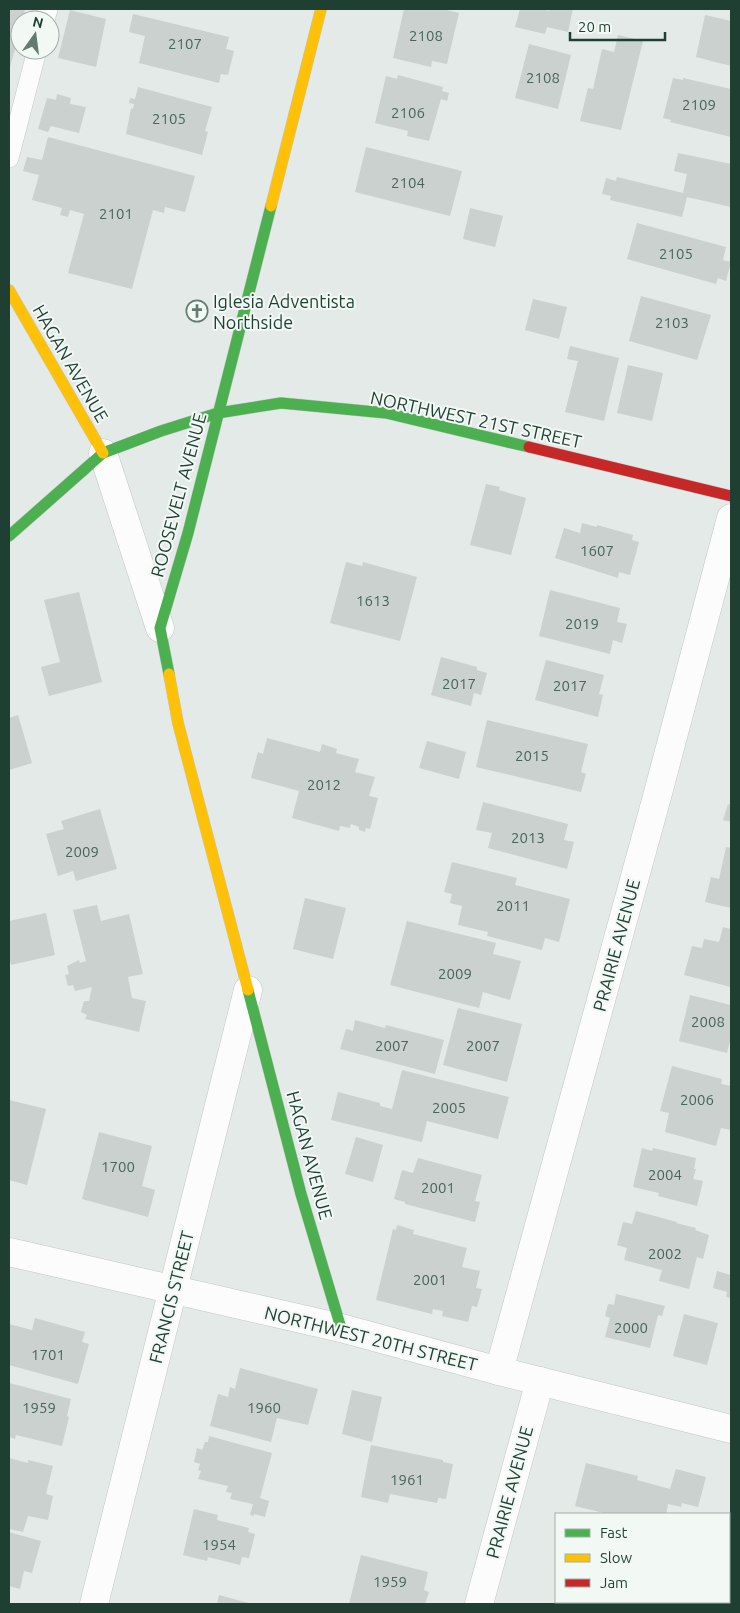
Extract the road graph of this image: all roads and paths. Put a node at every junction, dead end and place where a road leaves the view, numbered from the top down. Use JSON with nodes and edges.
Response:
{"nodes":[{"id":1,"x":321,"y":9,"type":"edge"},
{"id":2,"x":34,"y":60,"type":"edge"},
{"id":3,"x":9,"y":158,"type":"edge"},
{"id":4,"x":9,"y":290,"type":"edge"},
{"id":5,"x":218,"y":413,"type":"junction"},
{"id":6,"x":103,"y":453,"type":"junction"},
{"id":7,"x":731,"y":496,"type":"edge"},
{"id":8,"x":731,"y":518,"type":"edge"},
{"id":9,"x":9,"y":536,"type":"edge"},
{"id":10,"x":160,"y":628,"type":"junction"},
{"id":11,"x":248,"y":990,"type":"junction"},
{"id":12,"x":9,"y":1252,"type":"edge"},
{"id":13,"x":173,"y":1290,"type":"junction"},
{"id":14,"x":341,"y":1328,"type":"junction"},
{"id":15,"x":499,"y":1371,"type":"junction"},
{"id":16,"x":540,"y":1381,"type":"junction"},
{"id":17,"x":731,"y":1430,"type":"edge"},
{"id":18,"x":94,"y":1604,"type":"edge"},
{"id":19,"x":479,"y":1604,"type":"edge"}],
"edges":[{"from":1,"to":5,"type":"street","name":"ROOSEVELT AVENUE"},
{"from":2,"to":3,"type":"lane"},
{"from":4,"to":6,"type":"street","name":"HAGAN AVENUE"},
{"from":5,"to":6,"type":"street","name":"NORTHWEST 21ST STREET"},
{"from":5,"to":7,"type":"street","name":"NORTHWEST 21ST STREET"},
{"from":5,"to":10,"type":"street","name":"ROOSEVELT AVENUE"},
{"from":6,"to":9,"type":"street","name":"NORTHWEST 21ST STREET"},
{"from":6,"to":10,"type":"street"},
{"from":8,"to":15,"type":"street","name":"PRAIRIE AVENUE"},
{"from":10,"to":11,"type":"street","name":"ROOSEVELT AVENUE"},
{"from":11,"to":13,"type":"street","name":"FRANCIS STREET"},
{"from":11,"to":14,"type":"street","name":"HAGAN AVENUE"},
{"from":12,"to":13,"type":"street","name":"NORTHWEST 20TH STREET"},
{"from":13,"to":14,"type":"street","name":"NORTHWEST 20TH STREET"},
{"from":13,"to":18,"type":"street","name":"FRANCIS STREET"},
{"from":14,"to":15,"type":"street","name":"NORTHWEST 20TH STREET"},
{"from":15,"to":16,"type":"street","name":"NORTHWEST 20TH STREET"},
{"from":16,"to":17,"type":"street","name":"NORTHWEST 20TH STREET"},
{"from":16,"to":19,"type":"street","name":"PRAIRIE AVENUE"}]}
